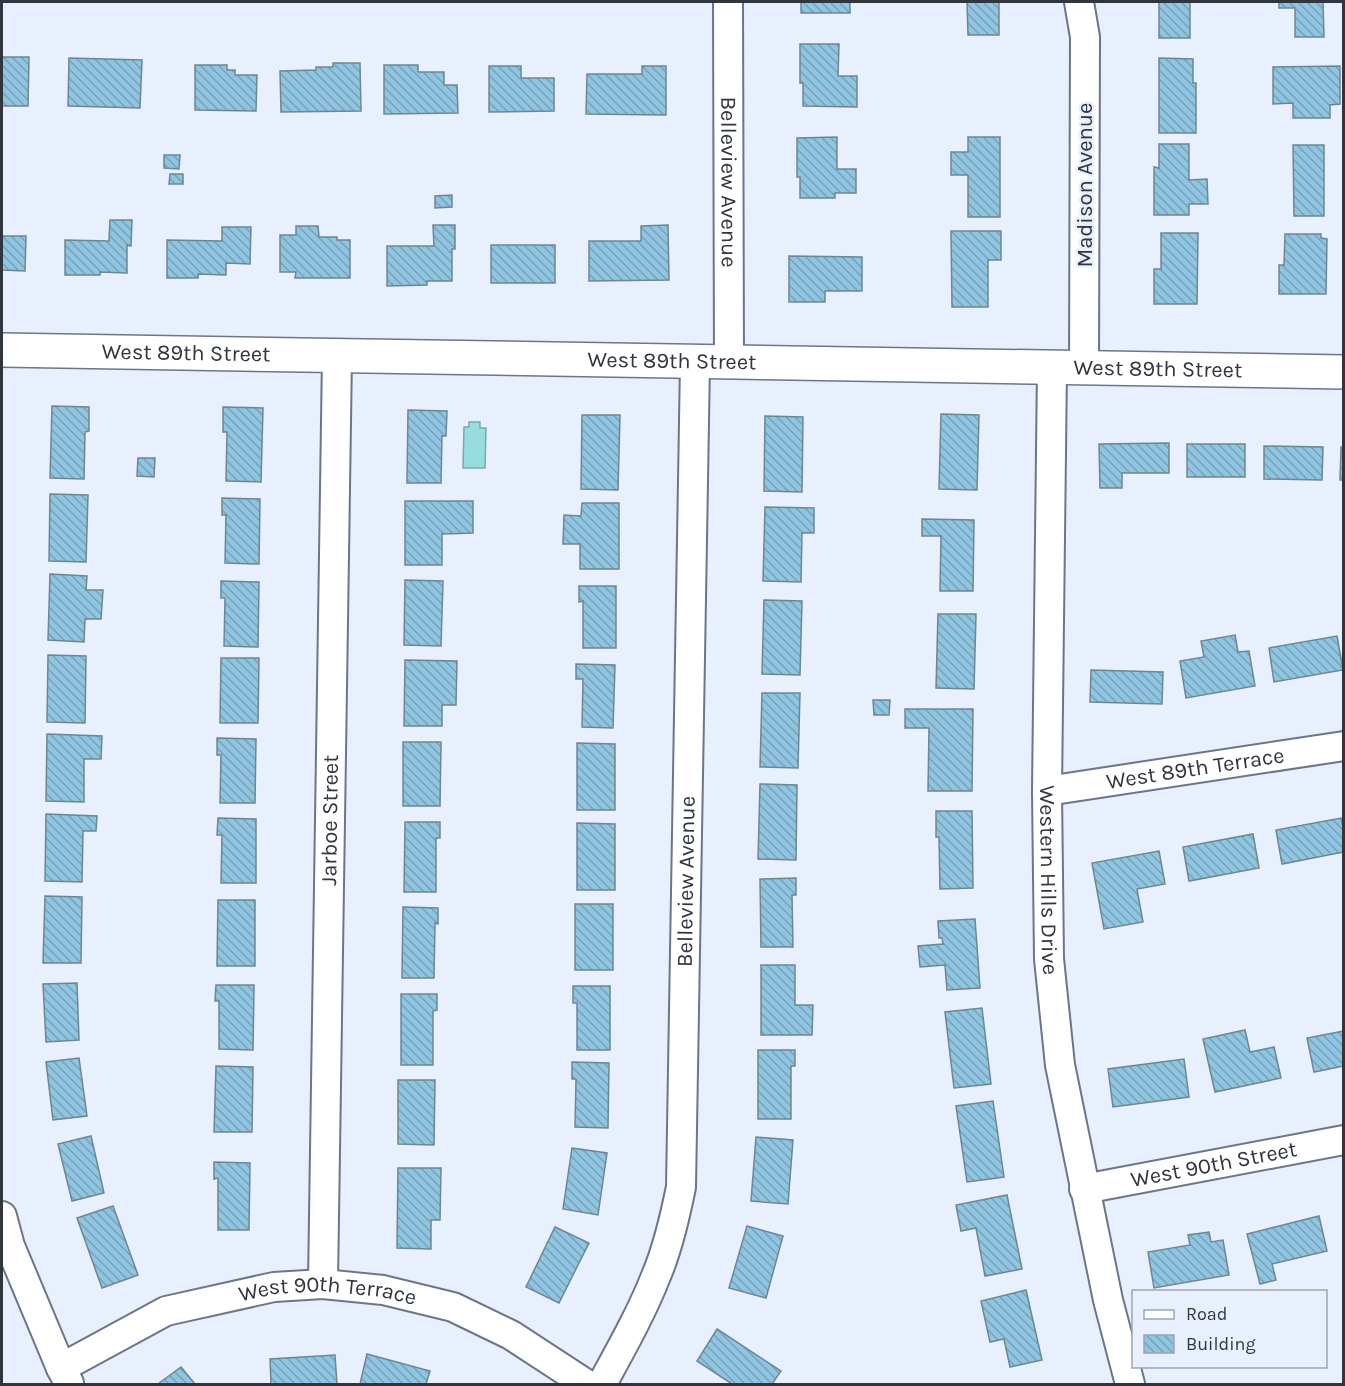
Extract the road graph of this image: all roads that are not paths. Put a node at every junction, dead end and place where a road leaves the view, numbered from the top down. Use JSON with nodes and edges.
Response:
{"nodes":[{"id":1,"x":728,"y":2,"type":"edge"},
{"id":2,"x":1079,"y":2,"type":"edge"},
{"id":3,"x":2,"y":350,"type":"edge"},
{"id":4,"x":337,"y":356,"type":"junction"},
{"id":5,"x":695,"y":363,"type":"junction"},
{"id":6,"x":729,"y":363,"type":"junction"},
{"id":7,"x":1052,"y":367,"type":"junction"},
{"id":8,"x":1084,"y":368,"type":"junction"},
{"id":9,"x":1344,"y":372,"type":"edge"},
{"id":10,"x":1344,"y":746,"type":"edge"},
{"id":11,"x":1047,"y":791,"type":"junction"},
{"id":12,"x":1344,"y":1140,"type":"edge"},
{"id":13,"x":1084,"y":1189,"type":"junction"},
{"id":14,"x":2,"y":1216,"type":"edge"},
{"id":15,"x":323,"y":1284,"type":"junction"},
{"id":16,"x":65,"y":1376,"type":"edge"},
{"id":17,"x":586,"y":1384,"type":"edge"},
{"id":18,"x":602,"y":1384,"type":"edge"},
{"id":19,"x":1130,"y":1384,"type":"edge"}],
"edges":[{"from":1,"to":6,"type":"street","name":"Belleview Avenue"},
{"from":2,"to":8,"type":"street","name":"Madison Avenue"},
{"from":3,"to":4,"type":"street","name":"West 89th Street"},
{"from":4,"to":5,"type":"street","name":"West 89th Street"},
{"from":4,"to":15,"type":"street","name":"Jarboe Street"},
{"from":5,"to":6,"type":"street","name":"West 89th Street"},
{"from":5,"to":18,"type":"street","name":"Belleview Avenue"},
{"from":6,"to":7,"type":"street","name":"West 89th Street"},
{"from":7,"to":8,"type":"street","name":"West 89th Street"},
{"from":7,"to":11,"type":"street","name":"Western Hills Drive"},
{"from":8,"to":9,"type":"street","name":"West 89th Street"},
{"from":10,"to":11,"type":"street","name":"West 89th Terrace"},
{"from":11,"to":13,"type":"street","name":"Western Hills Drive"},
{"from":12,"to":13,"type":"street","name":"West 90th Street"},
{"from":13,"to":19,"type":"street","name":"Western Hills Drive"},
{"from":14,"to":16,"type":"street"},
{"from":15,"to":16,"type":"street","name":"West 90th Terrace"},
{"from":15,"to":17,"type":"street","name":"West 90th Terrace"}]}
